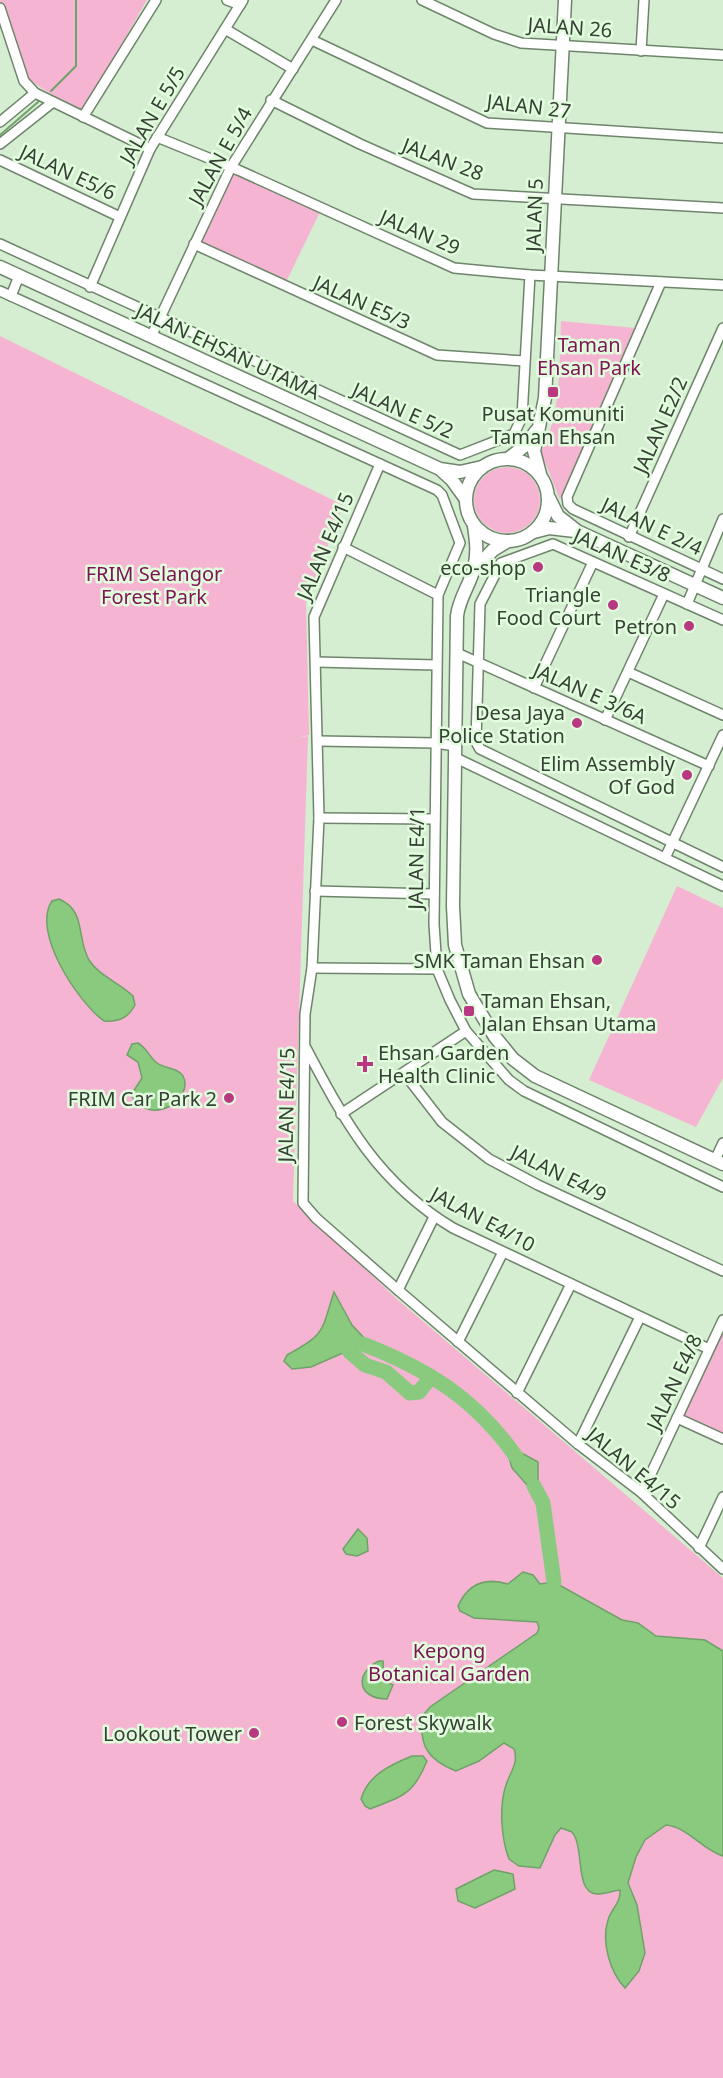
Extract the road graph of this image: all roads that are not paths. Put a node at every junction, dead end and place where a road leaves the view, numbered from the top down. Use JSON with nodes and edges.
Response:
{"nodes":[{"id":1,"x":156,"y":0,"type":"edge"},
{"id":2,"x":227,"y":0,"type":"edge"},
{"id":3,"x":336,"y":0,"type":"edge"},
{"id":4,"x":422,"y":0,"type":"edge"},
{"id":5,"x":566,"y":0,"type":"edge"},
{"id":6,"x":644,"y":0,"type":"edge"},
{"id":7,"x":241,"y":3,"type":"edge"},
{"id":8,"x":0,"y":8,"type":"edge"},
{"id":9,"x":225,"y":29,"type":"junction"},
{"id":10,"x":312,"y":40,"type":"junction"},
{"id":11,"x":563,"y":45,"type":"junction"},
{"id":12,"x":641,"y":51,"type":"junction"},
{"id":13,"x":723,"y":55,"type":"edge"},
{"id":14,"x":293,"y":69,"type":"junction"},
{"id":15,"x":35,"y":93,"type":"junction"},
{"id":16,"x":271,"y":100,"type":"junction"},
{"id":17,"x":53,"y":102,"type":"junction"},
{"id":18,"x":83,"y":117,"type":"junction"},
{"id":19,"x":0,"y":122,"type":"edge"},
{"id":20,"x":558,"y":129,"type":"junction"},
{"id":21,"x":157,"y":137,"type":"junction"},
{"id":22,"x":723,"y":138,"type":"edge"},
{"id":23,"x":0,"y":144,"type":"edge"},
{"id":24,"x":150,"y":149,"type":"junction"},
{"id":25,"x":0,"y":160,"type":"edge"},
{"id":26,"x":231,"y":167,"type":"junction"},
{"id":27,"x":554,"y":200,"type":"junction"},
{"id":28,"x":723,"y":208,"type":"edge"},
{"id":29,"x":120,"y":217,"type":"junction"},
{"id":30,"x":0,"y":244,"type":"edge"},
{"id":31,"x":194,"y":244,"type":"junction"},
{"id":32,"x":0,"y":267,"type":"edge"},
{"id":33,"x":530,"y":275,"type":"junction"},
{"id":34,"x":19,"y":276,"type":"junction"},
{"id":35,"x":550,"y":277,"type":"junction"},
{"id":36,"x":661,"y":282,"type":"junction"},
{"id":37,"x":723,"y":285,"type":"edge"},
{"id":38,"x":90,"y":287,"type":"junction"},
{"id":39,"x":0,"y":291,"type":"edge"},
{"id":40,"x":11,"y":296,"type":"junction"},
{"id":41,"x":159,"y":319,"type":"junction"},
{"id":42,"x":723,"y":327,"type":"edge"},
{"id":43,"x":151,"y":337,"type":"junction"},
{"id":44,"x":524,"y":361,"type":"junction"},
{"id":45,"x":292,"y":404,"type":"junction"},
{"id":46,"x":286,"y":420,"type":"junction"},
{"id":47,"x":537,"y":430,"type":"junction"},
{"id":48,"x":509,"y":458,"type":"junction"},
{"id":49,"x":380,"y":464,"type":"junction"},
{"id":50,"x":482,"y":467,"type":"junction"},
{"id":51,"x":440,"y":469,"type":"junction"},
{"id":52,"x":540,"y":474,"type":"junction"},
{"id":53,"x":548,"y":495,"type":"junction"},
{"id":54,"x":465,"y":498,"type":"junction"},
{"id":55,"x":723,"y":519,"type":"edge"},
{"id":56,"x":474,"y":526,"type":"junction"},
{"id":57,"x":577,"y":531,"type":"junction"},
{"id":58,"x":533,"y":532,"type":"junction"},
{"id":59,"x":629,"y":537,"type":"junction"},
{"id":60,"x":508,"y":541,"type":"junction"},
{"id":61,"x":343,"y":547,"type":"junction"},
{"id":62,"x":593,"y":562,"type":"junction"},
{"id":63,"x":702,"y":569,"type":"junction"},
{"id":64,"x":474,"y":570,"type":"junction"},
{"id":65,"x":723,"y":579,"type":"edge"},
{"id":66,"x":695,"y":585,"type":"junction"},
{"id":67,"x":664,"y":594,"type":"junction"},
{"id":68,"x":438,"y":595,"type":"junction"},
{"id":69,"x":723,"y":598,"type":"edge"},
{"id":70,"x":687,"y":604,"type":"junction"},
{"id":71,"x":723,"y":620,"type":"edge"},
{"id":72,"x":458,"y":653,"type":"junction"},
{"id":73,"x":316,"y":662,"type":"junction"},
{"id":74,"x":477,"y":662,"type":"junction"},
{"id":75,"x":436,"y":665,"type":"junction"},
{"id":76,"x":628,"y":672,"type":"junction"},
{"id":77,"x":534,"y":688,"type":"junction"},
{"id":78,"x":723,"y":715,"type":"edge"},
{"id":79,"x":605,"y":720,"type":"junction"},
{"id":80,"x":723,"y":735,"type":"edge"},
{"id":81,"x":318,"y":741,"type":"junction"},
{"id":82,"x":436,"y":743,"type":"junction"},
{"id":83,"x":455,"y":752,"type":"junction"},
{"id":84,"x":709,"y":766,"type":"junction"},
{"id":85,"x":319,"y":818,"type":"junction"},
{"id":86,"x":435,"y":819,"type":"junction"},
{"id":87,"x":672,"y":843,"type":"junction"},
{"id":88,"x":665,"y":858,"type":"junction"},
{"id":89,"x":723,"y":867,"type":"edge"},
{"id":90,"x":723,"y":886,"type":"edge"},
{"id":91,"x":315,"y":891,"type":"junction"},
{"id":92,"x":434,"y":894,"type":"junction"},
{"id":93,"x":312,"y":968,"type":"junction"},
{"id":94,"x":437,"y":969,"type":"junction"},
{"id":95,"x":466,"y":1031,"type":"junction"},
{"id":96,"x":305,"y":1045,"type":"junction"},
{"id":97,"x":404,"y":1073,"type":"junction"},
{"id":98,"x":535,"y":1076,"type":"junction"},
{"id":99,"x":524,"y":1091,"type":"junction"},
{"id":100,"x":341,"y":1114,"type":"junction"},
{"id":101,"x":723,"y":1143,"type":"edge"},
{"id":102,"x":719,"y":1162,"type":"edge"},
{"id":103,"x":723,"y":1187,"type":"edge"},
{"id":104,"x":434,"y":1217,"type":"junction"},
{"id":105,"x":503,"y":1252,"type":"junction"},
{"id":106,"x":723,"y":1271,"type":"edge"},
{"id":107,"x":571,"y":1284,"type":"junction"},
{"id":108,"x":398,"y":1290,"type":"junction"},
{"id":109,"x":640,"y":1317,"type":"junction"},
{"id":110,"x":723,"y":1320,"type":"edge"},
{"id":111,"x":458,"y":1342,"type":"junction"},
{"id":112,"x":709,"y":1349,"type":"junction"},
{"id":113,"x":518,"y":1393,"type":"junction"},
{"id":114,"x":677,"y":1418,"type":"junction"},
{"id":115,"x":723,"y":1439,"type":"edge"},
{"id":116,"x":578,"y":1444,"type":"junction"},
{"id":117,"x":642,"y":1493,"type":"junction"},
{"id":118,"x":723,"y":1497,"type":"edge"},
{"id":119,"x":699,"y":1548,"type":"junction"},
{"id":120,"x":723,"y":1569,"type":"edge"}],
"edges":[{"from":1,"to":18,"type":"street"},
{"from":2,"to":7,"type":"street"},
{"from":3,"to":10,"type":"street","name":"JALAN E 5/4"},
{"from":4,"to":11,"type":"street","name":"JALAN 26"},
{"from":5,"to":11,"type":"street","name":"JALAN 5"},
{"from":6,"to":12,"type":"street"},
{"from":7,"to":9,"type":"street","name":"JALAN E 5/5"},
{"from":8,"to":15,"type":"street"},
{"from":9,"to":14,"type":"street"},
{"from":9,"to":21,"type":"street","name":"JALAN E 5/5"},
{"from":10,"to":14,"type":"street","name":"JALAN E 5/4"},
{"from":10,"to":20,"type":"street","name":"JALAN 27"},
{"from":11,"to":12,"type":"street","name":"JALAN 26"},
{"from":11,"to":20,"type":"street","name":"JALAN 5"},
{"from":12,"to":13,"type":"street","name":"JALAN 26"},
{"from":14,"to":16,"type":"street","name":"JALAN E 5/4"},
{"from":15,"to":17,"type":"street"},
{"from":15,"to":19,"type":"street"},
{"from":16,"to":26,"type":"street","name":"JALAN E 5/4"},
{"from":16,"to":27,"type":"street","name":"JALAN 28"},
{"from":17,"to":18,"type":"street"},
{"from":17,"to":23,"type":"street"},
{"from":18,"to":24,"type":"street"},
{"from":20,"to":22,"type":"street","name":"JALAN 27"},
{"from":20,"to":27,"type":"street","name":"JALAN 5"},
{"from":21,"to":24,"type":"street","name":"JALAN E 5/5"},
{"from":21,"to":26,"type":"street","name":"JALAN 29"},
{"from":24,"to":29,"type":"street","name":"JALAN E 5/5"},
{"from":25,"to":29,"type":"street","name":"JALAN E5/6"},
{"from":26,"to":31,"type":"street","name":"JALAN E 5/4"},
{"from":26,"to":33,"type":"street","name":"JALAN 29"},
{"from":27,"to":28,"type":"street","name":"JALAN 28"},
{"from":27,"to":35,"type":"street","name":"JALAN 5"},
{"from":29,"to":38,"type":"street","name":"JALAN E 5/5"},
{"from":30,"to":38,"type":"street","name":"JALAN E 5/2"},
{"from":31,"to":41,"type":"street","name":"JALAN E 5/4"},
{"from":31,"to":44,"type":"street","name":"JALAN E5/3"},
{"from":32,"to":34,"type":"street","name":"JALAN EHSAN UTAMA"},
{"from":33,"to":35,"type":"street","name":"JALAN 29"},
{"from":33,"to":44,"type":"street"},
{"from":34,"to":40,"type":"street"},
{"from":34,"to":43,"type":"street","name":"JALAN EHSAN UTAMA"},
{"from":35,"to":36,"type":"street","name":"JALAN 29"},
{"from":35,"to":47,"type":"street","name":"JALAN 5"},
{"from":36,"to":37,"type":"street","name":"JALAN 29"},
{"from":36,"to":59,"type":"street","name":"JALAN E 2/4"},
{"from":38,"to":41,"type":"street","name":"JALAN E 5/2"},
{"from":39,"to":40,"type":"street"},
{"from":40,"to":46,"type":"street"},
{"from":41,"to":43,"type":"street","name":"JALAN E 5/4"},
{"from":41,"to":44,"type":"street","name":"JALAN E 5/2"},
{"from":42,"to":59,"type":"street","name":"JALAN E2/2"},
{"from":43,"to":45,"type":"street","name":"JALAN EHSAN UTAMA"},
{"from":45,"to":46,"type":"street"},
{"from":45,"to":51,"type":"street","name":"JALAN EHSAN UTAMA"},
{"from":46,"to":49,"type":"street"},
{"from":47,"to":48,"type":"street"},
{"from":47,"to":52,"type":"street","name":"JALAN 5"},
{"from":48,"to":50,"type":"street"},
{"from":48,"to":52,"type":"street"},
{"from":49,"to":61,"type":"street","name":"JALAN E4/15"},
{"from":49,"to":68,"type":"street"},
{"from":50,"to":51,"type":"street","name":"JALAN EHSAN UTAMA"},
{"from":50,"to":54,"type":"street"},
{"from":51,"to":54,"type":"street","name":"JALAN EHSAN UTAMA"},
{"from":52,"to":53,"type":"street"},
{"from":53,"to":57,"type":"street"},
{"from":53,"to":58,"type":"street"},
{"from":54,"to":56,"type":"street"},
{"from":55,"to":63,"type":"street"},
{"from":56,"to":60,"type":"street"},
{"from":56,"to":64,"type":"street"},
{"from":57,"to":58,"type":"street"},
{"from":57,"to":66,"type":"street"},
{"from":58,"to":60,"type":"street"},
{"from":59,"to":63,"type":"street","name":"JALAN E 2/4"},
{"from":60,"to":64,"type":"street"},
{"from":61,"to":68,"type":"street"},
{"from":61,"to":73,"type":"street","name":"JALAN E4/15"},
{"from":62,"to":67,"type":"street","name":"JALAN E3/8"},
{"from":62,"to":74,"type":"street","name":"JALAN E3/8"},
{"from":62,"to":77,"type":"street"},
{"from":63,"to":65,"type":"street","name":"JALAN E 2/4"},
{"from":63,"to":66,"type":"street"},
{"from":64,"to":72,"type":"street"},
{"from":66,"to":69,"type":"street"},
{"from":66,"to":70,"type":"street"},
{"from":67,"to":70,"type":"street","name":"JALAN E3/8"},
{"from":67,"to":76,"type":"street"},
{"from":68,"to":75,"type":"street","name":"JALAN E4/1"},
{"from":70,"to":71,"type":"street","name":"JALAN E3/8"},
{"from":72,"to":74,"type":"street","name":"JALAN E 3/6A"},
{"from":72,"to":83,"type":"street"},
{"from":73,"to":75,"type":"street"},
{"from":73,"to":81,"type":"street","name":"JALAN E4/15"},
{"from":74,"to":77,"type":"street","name":"JALAN E 3/6A"},
{"from":74,"to":87,"type":"street","name":"JALAN E3/8"},
{"from":75,"to":82,"type":"street","name":"JALAN E4/1"},
{"from":76,"to":78,"type":"street"},
{"from":76,"to":79,"type":"street"},
{"from":77,"to":79,"type":"street","name":"JALAN E 3/6A"},
{"from":79,"to":84,"type":"street","name":"JALAN E 3/6A"},
{"from":80,"to":84,"type":"street"},
{"from":81,"to":82,"type":"street"},
{"from":81,"to":85,"type":"street","name":"JALAN E4/15"},
{"from":82,"to":83,"type":"street"},
{"from":82,"to":86,"type":"street","name":"JALAN E4/1"},
{"from":83,"to":88,"type":"street"},
{"from":83,"to":98,"type":"street"},
{"from":84,"to":87,"type":"street"},
{"from":85,"to":86,"type":"street"},
{"from":85,"to":91,"type":"street","name":"JALAN E4/15"},
{"from":86,"to":92,"type":"street","name":"JALAN E4/1"},
{"from":87,"to":88,"type":"street"},
{"from":87,"to":89,"type":"street"},
{"from":88,"to":90,"type":"street"},
{"from":91,"to":92,"type":"street"},
{"from":91,"to":93,"type":"street","name":"JALAN E4/15"},
{"from":92,"to":94,"type":"street","name":"JALAN E4/1"},
{"from":93,"to":94,"type":"street"},
{"from":93,"to":96,"type":"street","name":"JALAN E4/15"},
{"from":94,"to":95,"type":"street","name":"JALAN E4/1"},
{"from":95,"to":97,"type":"street"},
{"from":95,"to":99,"type":"street","name":"JALAN E4/1"},
{"from":96,"to":100,"type":"street","name":"JALAN E4/10"},
{"from":96,"to":108,"type":"street","name":"JALAN E4/15"},
{"from":97,"to":100,"type":"street"},
{"from":97,"to":106,"type":"street","name":"JALAN E4/9"},
{"from":98,"to":99,"type":"street"},
{"from":98,"to":102,"type":"street"},
{"from":99,"to":103,"type":"street","name":"JALAN E4/1"},
{"from":100,"to":104,"type":"street","name":"JALAN E4/10"},
{"from":101,"to":102,"type":"street"},
{"from":104,"to":105,"type":"street","name":"JALAN E4/10"},
{"from":104,"to":108,"type":"street"},
{"from":105,"to":107,"type":"street","name":"JALAN E4/10"},
{"from":105,"to":111,"type":"street"},
{"from":107,"to":109,"type":"street","name":"JALAN E4/10"},
{"from":107,"to":113,"type":"street"},
{"from":108,"to":111,"type":"street","name":"JALAN E4/15"},
{"from":109,"to":112,"type":"street","name":"JALAN E4/10"},
{"from":109,"to":116,"type":"street"},
{"from":110,"to":112,"type":"street","name":"JALAN E4/8"},
{"from":111,"to":113,"type":"street","name":"JALAN E4/15"},
{"from":112,"to":114,"type":"street","name":"JALAN E4/8"},
{"from":113,"to":116,"type":"street","name":"JALAN E4/15"},
{"from":114,"to":115,"type":"street"},
{"from":114,"to":117,"type":"street","name":"JALAN E4/8"},
{"from":116,"to":117,"type":"street","name":"JALAN E4/15"},
{"from":117,"to":119,"type":"street","name":"JALAN E4/15"},
{"from":118,"to":119,"type":"street"},
{"from":119,"to":120,"type":"street","name":"JALAN E4/15"}]}
